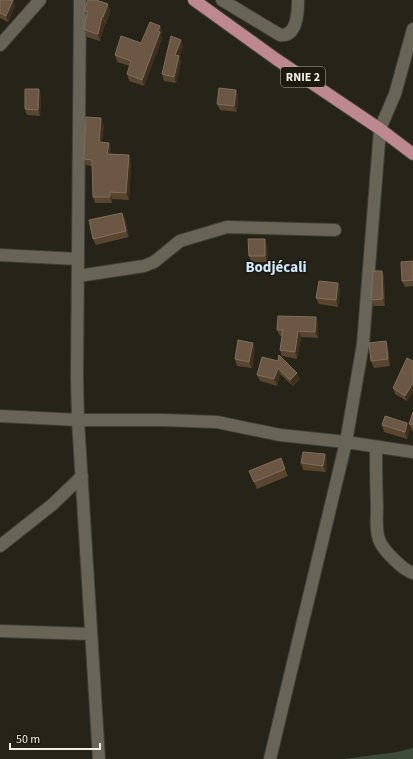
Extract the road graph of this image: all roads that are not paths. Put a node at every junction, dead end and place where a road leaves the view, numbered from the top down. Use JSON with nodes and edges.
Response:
{"nodes":[{"id":1,"x":40,"y":0,"type":"edge"},
{"id":2,"x":80,"y":0,"type":"edge"},
{"id":3,"x":194,"y":0,"type":"edge"},
{"id":4,"x":222,"y":0,"type":"edge"},
{"id":5,"x":298,"y":0,"type":"edge"},
{"id":6,"x":413,"y":29,"type":"edge"},
{"id":7,"x":0,"y":45,"type":"edge"},
{"id":8,"x":380,"y":129,"type":"junction"},
{"id":9,"x":413,"y":154,"type":"edge"},
{"id":10,"x":335,"y":230,"type":"dead end"},
{"id":11,"x":0,"y":255,"type":"edge"},
{"id":12,"x":78,"y":259,"type":"junction"},
{"id":13,"x":78,"y":276,"type":"junction"},
{"id":14,"x":0,"y":416,"type":"edge"},
{"id":15,"x":78,"y":420,"type":"junction"},
{"id":16,"x":346,"y":442,"type":"junction"},
{"id":17,"x":376,"y":447,"type":"junction"},
{"id":18,"x":413,"y":452,"type":"edge"},
{"id":19,"x":82,"y":476,"type":"junction"},
{"id":20,"x":0,"y":546,"type":"edge"},
{"id":21,"x":413,"y":573,"type":"edge"},
{"id":22,"x":0,"y":631,"type":"edge"},
{"id":23,"x":91,"y":634,"type":"junction"},
{"id":24,"x":99,"y":759,"type":"edge"},
{"id":25,"x":270,"y":759,"type":"edge"}],
"edges":[{"from":1,"to":7,"type":"street"},
{"from":2,"to":12,"type":"street"},
{"from":3,"to":8,"type":"main road","name":"RNIE 2","number":"RNIE 2"},
{"from":4,"to":5,"type":"street"},
{"from":6,"to":8,"type":"street"},
{"from":8,"to":9,"type":"main road","name":"RNIE 2","number":"RNIE 2"},
{"from":8,"to":16,"type":"street"},
{"from":10,"to":13,"type":"street"},
{"from":11,"to":12,"type":"street"},
{"from":12,"to":13,"type":"street"},
{"from":13,"to":15,"type":"street"},
{"from":14,"to":15,"type":"street"},
{"from":15,"to":16,"type":"street"},
{"from":15,"to":19,"type":"street"},
{"from":16,"to":17,"type":"street"},
{"from":16,"to":25,"type":"street"},
{"from":17,"to":18,"type":"street"},
{"from":17,"to":21,"type":"street"},
{"from":19,"to":20,"type":"street"},
{"from":19,"to":23,"type":"street"},
{"from":22,"to":23,"type":"street"},
{"from":23,"to":24,"type":"street"}]}
